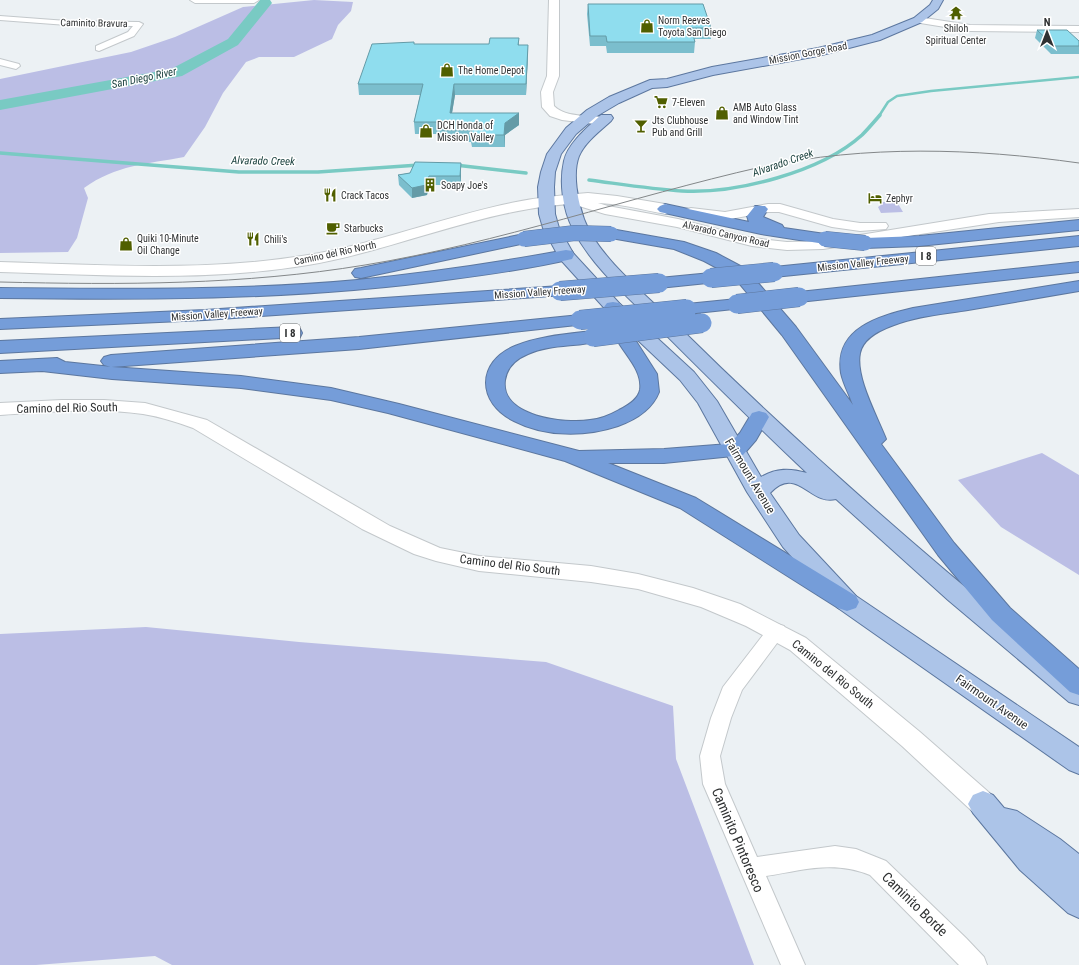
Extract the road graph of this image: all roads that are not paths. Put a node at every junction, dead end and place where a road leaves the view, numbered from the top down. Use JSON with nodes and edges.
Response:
{"nodes":[{"id":1,"x":195,"y":0,"type":"edge"},
{"id":2,"x":254,"y":0,"type":"edge"},
{"id":3,"x":554,"y":0,"type":"edge"},
{"id":4,"x":938,"y":0,"type":"edge"},
{"id":5,"x":0,"y":18,"type":"edge"},
{"id":6,"x":918,"y":20,"type":"junction"},
{"id":7,"x":1079,"y":29,"type":"edge"},
{"id":8,"x":99,"y":48,"type":"dead end"},
{"id":9,"x":0,"y":62,"type":"edge"},
{"id":10,"x":16,"y":66,"type":"dead end"},
{"id":11,"x":667,"y":83,"type":"junction"},
{"id":12,"x":584,"y":120,"type":"junction"},
{"id":13,"x":603,"y":121,"type":"junction"},
{"id":14,"x":571,"y":199,"type":"junction"},
{"id":15,"x":546,"y":201,"type":"junction"},
{"id":16,"x":665,"y":209,"type":"junction"},
{"id":17,"x":760,"y":209,"type":"junction"},
{"id":18,"x":1079,"y":213,"type":"edge"},
{"id":19,"x":1002,"y":217,"type":"junction"},
{"id":20,"x":1079,"y":225,"type":"edge"},
{"id":21,"x":871,"y":227,"type":"junction"},
{"id":22,"x":808,"y":237,"type":"junction"},
{"id":23,"x":1079,"y":240,"type":"edge"},
{"id":24,"x":863,"y":241,"type":"junction"},
{"id":25,"x":566,"y":255,"type":"junction"},
{"id":26,"x":0,"y":267,"type":"edge"},
{"id":27,"x":1079,"y":267,"type":"edge"},
{"id":28,"x":1079,"y":286,"type":"edge"},
{"id":29,"x":214,"y":292,"type":"junction"},
{"id":30,"x":0,"y":293,"type":"edge"},
{"id":31,"x":613,"y":306,"type":"junction"},
{"id":32,"x":742,"y":310,"type":"junction"},
{"id":33,"x":0,"y":312,"type":"edge"},
{"id":34,"x":580,"y":320,"type":"junction"},
{"id":35,"x":90,"y":321,"type":"junction"},
{"id":36,"x":0,"y":324,"type":"edge"},
{"id":37,"x":0,"y":347,"type":"edge"},
{"id":38,"x":43,"y":365,"type":"junction"},
{"id":39,"x":0,"y":367,"type":"edge"},
{"id":40,"x":0,"y":409,"type":"edge"},
{"id":41,"x":759,"y":417,"type":"junction"},
{"id":42,"x":735,"y":450,"type":"junction"},
{"id":43,"x":573,"y":456,"type":"junction"},
{"id":44,"x":888,"y":468,"type":"junction"},
{"id":45,"x":758,"y":492,"type":"junction"},
{"id":46,"x":863,"y":512,"type":"junction"},
{"id":47,"x":847,"y":602,"type":"junction"},
{"id":48,"x":777,"y":631,"type":"junction"},
{"id":49,"x":1079,"y":685,"type":"edge"},
{"id":50,"x":1079,"y":695,"type":"edge"},
{"id":51,"x":1079,"y":762,"type":"edge"},
{"id":52,"x":983,"y":804,"type":"junction"},
{"id":53,"x":750,"y":868,"type":"junction"},
{"id":54,"x":1079,"y":873,"type":"edge"},
{"id":55,"x":1079,"y":903,"type":"edge"},
{"id":56,"x":794,"y":965,"type":"edge"},
{"id":57,"x":974,"y":965,"type":"edge"}],
"edges":[{"from":1,"to":2,"type":"main road"},
{"from":3,"to":12,"type":"street"},
{"from":4,"to":6,"type":"main road","name":"Mission Gorge Road"},
{"from":5,"to":8,"type":"street","name":"Caminito Bravura"},
{"from":6,"to":7,"type":"street"},
{"from":6,"to":11,"type":"main road","name":"Mission Gorge Road"},
{"from":9,"to":10,"type":"street"},
{"from":11,"to":12,"type":"main road","name":"Mission Gorge Road"},
{"from":11,"to":13,"type":"main road","name":"Mission Gorge Road"},
{"from":12,"to":13,"type":"street"},
{"from":12,"to":15,"type":"main road","name":"Fairmount Avenue"},
{"from":13,"to":14,"type":"main road"},
{"from":14,"to":15,"type":"main road","name":"Camino del Rio North"},
{"from":14,"to":16,"type":"main road","name":"Camino del Rio North"},
{"from":14,"to":24,"type":"street","name":"Alvarado Canyon Road"},
{"from":14,"to":41,"type":"main road"},
{"from":15,"to":25,"type":"main road","name":"Fairmount Avenue"},
{"from":15,"to":26,"type":"main road","name":"Camino del Rio North"},
{"from":16,"to":17,"type":"street","name":"Alvarado Canyon Road"},
{"from":16,"to":22,"type":"highway"},
{"from":17,"to":21,"type":"street","name":"Alvarado Canyon Road"},
{"from":17,"to":22,"type":"highway"},
{"from":18,"to":19,"type":"street","name":"Alvarado Canyon Road"},
{"from":19,"to":21,"type":"street","name":"Alvarado Canyon Road"},
{"from":19,"to":24,"type":"street","name":"Alvarado Canyon Road"},
{"from":20,"to":24,"type":"highway"},
{"from":21,"to":24,"type":"street"},
{"from":22,"to":24,"type":"highway","bridge":true},
{"from":23,"to":35,"type":"highway","name":"Mission Valley Freeway","number":"I 8","bridge":true},
{"from":25,"to":29,"type":"highway"},
{"from":25,"to":31,"type":"main road","name":"Fairmount Avenue"},
{"from":27,"to":32,"type":"highway","number":"I 8"},
{"from":28,"to":44,"type":"highway"},
{"from":29,"to":30,"type":"highway"},
{"from":29,"to":44,"type":"highway","bridge":true},
{"from":31,"to":32,"type":"highway","bridge":true},
{"from":31,"to":42,"type":"main road","name":"Fairmount Avenue"},
{"from":32,"to":34,"type":"highway","name":"Mission Valley Freeway","number":"I 8","bridge":true},
{"from":33,"to":35,"type":"highway"},
{"from":34,"to":37,"type":"highway","name":"Mission Valley Freeway","number":"I 8"},
{"from":34,"to":38,"type":"highway"},
{"from":35,"to":36,"type":"highway","name":"Mission Valley Freeway","number":"I 8"},
{"from":38,"to":39,"type":"highway"},
{"from":38,"to":43,"type":"highway"},
{"from":40,"to":48,"type":"street","name":"Camino del Rio South"},
{"from":41,"to":42,"type":"highway"},
{"from":41,"to":46,"type":"main road"},
{"from":42,"to":43,"type":"highway"},
{"from":42,"to":45,"type":"main road","name":"Fairmount Avenue"},
{"from":43,"to":47,"type":"highway"},
{"from":44,"to":49,"type":"highway"},
{"from":45,"to":46,"type":"main road"},
{"from":45,"to":47,"type":"main road","name":"Fairmount Avenue"},
{"from":46,"to":50,"type":"main road"},
{"from":47,"to":51,"type":"main road","name":"Fairmount Avenue"},
{"from":48,"to":52,"type":"street","name":"Camino del Rio South"},
{"from":48,"to":53,"type":"street","name":"Caminito Pintoresco"},
{"from":52,"to":54,"type":"main road"},
{"from":52,"to":55,"type":"main road"},
{"from":53,"to":56,"type":"street","name":"Caminito Pintoresco"},
{"from":53,"to":57,"type":"street","name":"Caminito Borde"}]}
